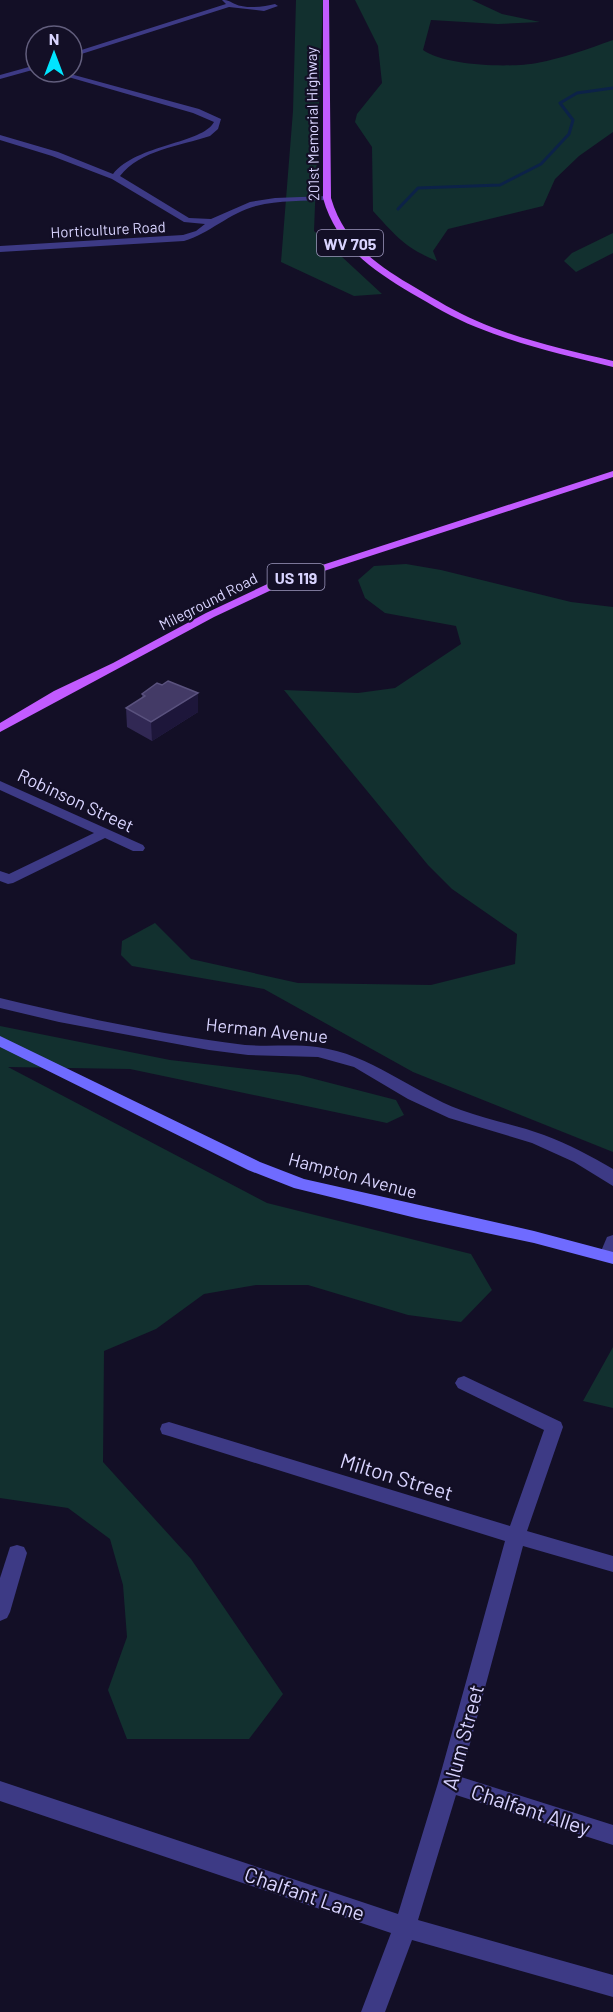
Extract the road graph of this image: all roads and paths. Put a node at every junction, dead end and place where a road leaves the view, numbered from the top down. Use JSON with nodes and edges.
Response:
{"nodes":[{"id":1,"x":326,"y":0,"type":"edge"},
{"id":2,"x":228,"y":3,"type":"edge"},
{"id":3,"x":275,"y":6,"type":"dead end"},
{"id":4,"x":84,"y":51,"type":"edge"},
{"id":5,"x":24,"y":70,"type":"edge"},
{"id":6,"x":0,"y":77,"type":"edge"},
{"id":7,"x":84,"y":80,"type":"edge"},
{"id":8,"x":0,"y":137,"type":"edge"},
{"id":9,"x":114,"y":177,"type":"junction"},
{"id":10,"x":327,"y":198,"type":"junction"},
{"id":11,"x":212,"y":222,"type":"junction"},
{"id":12,"x":0,"y":249,"type":"edge"},
{"id":13,"x":570,"y":354,"type":"junction"},
{"id":14,"x":613,"y":358,"type":"edge"},
{"id":15,"x":613,"y":364,"type":"edge"},
{"id":16,"x":613,"y":371,"type":"edge"},
{"id":17,"x":613,"y":474,"type":"edge"},
{"id":18,"x":0,"y":728,"type":"edge"},
{"id":19,"x":0,"y":785,"type":"edge"},
{"id":20,"x":104,"y":833,"type":"junction"},
{"id":21,"x":138,"y":848,"type":"dead end"},
{"id":22,"x":4,"y":878,"type":"edge"},
{"id":23,"x":0,"y":1003,"type":"edge"},
{"id":24,"x":0,"y":1041,"type":"edge"},
{"id":25,"x":613,"y":1180,"type":"edge"},
{"id":26,"x":612,"y":1252,"type":"edge"},
{"id":27,"x":464,"y":1383,"type":"dead end"},
{"id":28,"x":169,"y":1429,"type":"dead end"},
{"id":29,"x":516,"y":1536,"type":"junction"},
{"id":30,"x":18,"y":1553,"type":"dead end"},
{"id":31,"x":613,"y":1564,"type":"edge"},
{"id":32,"x":0,"y":1612,"type":"edge"},
{"id":33,"x":449,"y":1783,"type":"junction"},
{"id":34,"x":0,"y":1791,"type":"edge"},
{"id":35,"x":613,"y":1835,"type":"edge"},
{"id":36,"x":405,"y":1927,"type":"junction"},
{"id":37,"x":613,"y":1986,"type":"edge"},
{"id":38,"x":373,"y":2012,"type":"edge"}],
"edges":[{"from":1,"to":10,"type":"main road","name":"201st Memorial Highway","number":"WV 705"},
{"from":2,"to":3,"type":"street"},
{"from":2,"to":4,"type":"street"},
{"from":5,"to":6,"type":"street"},
{"from":7,"to":9,"type":"street"},
{"from":8,"to":9,"type":"street"},
{"from":9,"to":11,"type":"street"},
{"from":10,"to":11,"type":"street","name":"Horticulture Road"},
{"from":10,"to":13,"type":"main road","name":"201st Memorial Highway","number":"WV 705"},
{"from":11,"to":12,"type":"street","name":"Horticulture Road"},
{"from":13,"to":14,"type":"main road","name":"201st Memorial Highway","number":"WV 705"},
{"from":13,"to":15,"type":"main road","name":"201st Memorial Highway","number":"WV 705"},
{"from":13,"to":16,"type":"main road"},
{"from":17,"to":18,"type":"main road","name":"Mileground Road","number":"US 119"},
{"from":19,"to":20,"type":"street","name":"Robinson Street"},
{"from":20,"to":21,"type":"street","name":"Robinson Street"},
{"from":20,"to":22,"type":"street"},
{"from":23,"to":25,"type":"street","name":"Herman Avenue"},
{"from":24,"to":26,"type":"street","name":"Hampton Avenue"},
{"from":27,"to":29,"type":"street","name":"Alum Street"},
{"from":28,"to":29,"type":"street","name":"Milton Street"},
{"from":29,"to":31,"type":"street","name":"Milton Street"},
{"from":29,"to":33,"type":"street","name":"Alum Street"},
{"from":30,"to":32,"type":"street"},
{"from":33,"to":35,"type":"street","name":"Chalfant Alley"},
{"from":33,"to":36,"type":"street","name":"Alum Street"},
{"from":34,"to":36,"type":"street","name":"Chalfant Lane"},
{"from":36,"to":37,"type":"street","name":"Chalfant Lane"},
{"from":36,"to":38,"type":"street","name":"Alum Street"}]}
